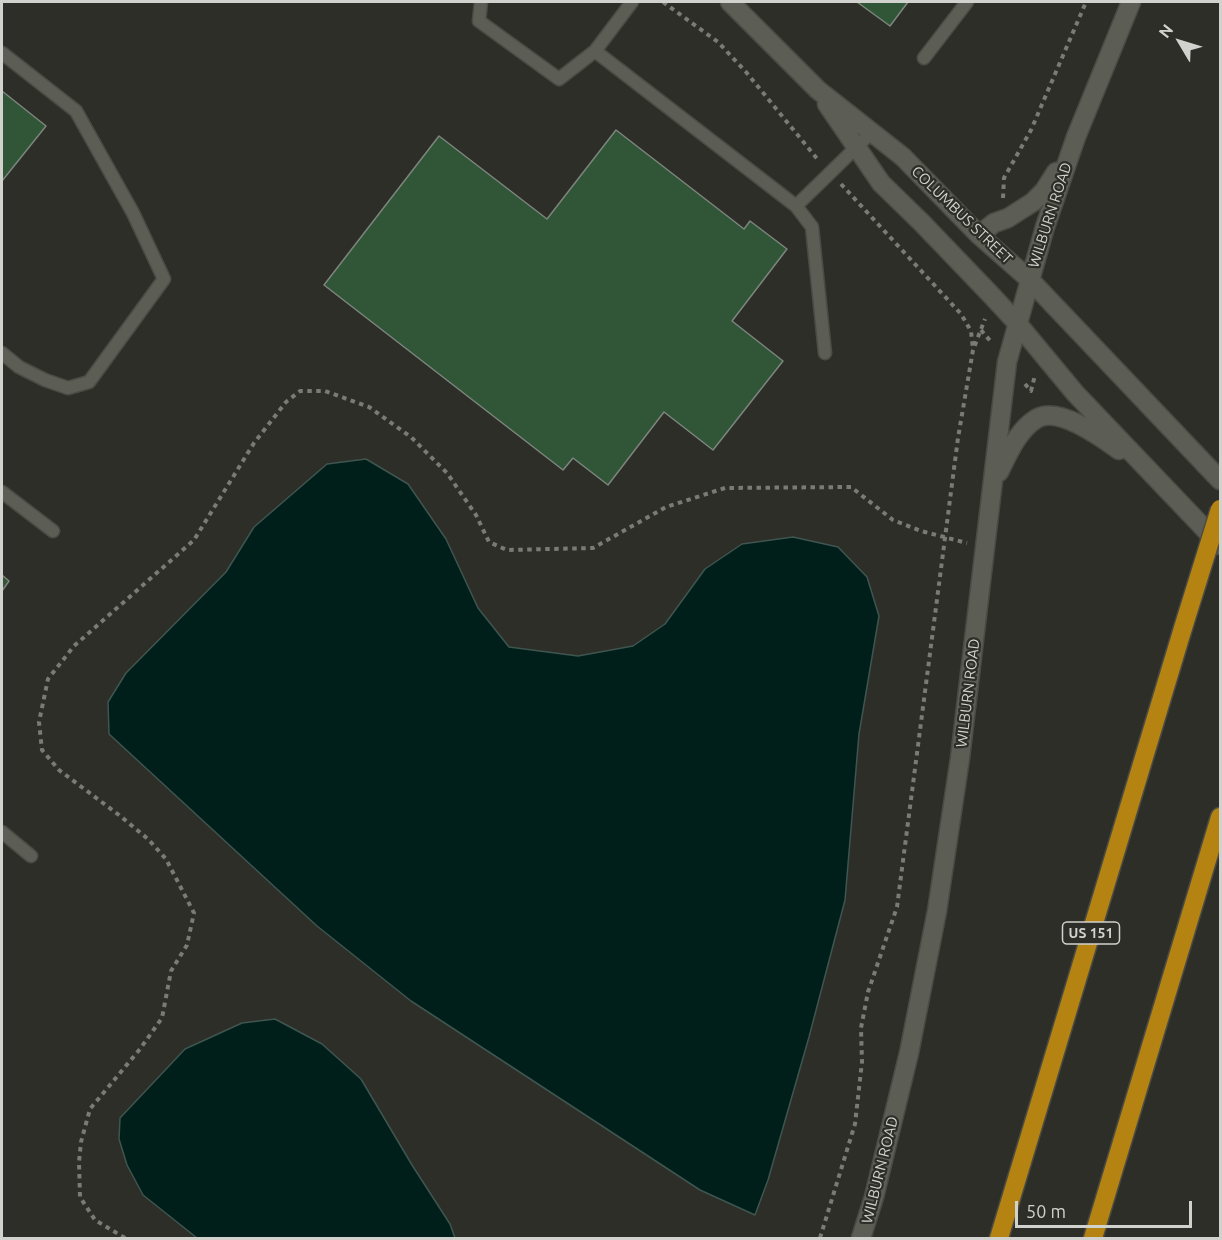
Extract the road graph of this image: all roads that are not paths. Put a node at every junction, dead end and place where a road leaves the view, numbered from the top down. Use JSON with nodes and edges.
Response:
{"nodes":[{"id":1,"x":480,"y":2,"type":"edge"},
{"id":2,"x":632,"y":2,"type":"edge"},
{"id":3,"x":730,"y":2,"type":"edge"},
{"id":4,"x":967,"y":2,"type":"edge"},
{"id":5,"x":1131,"y":2,"type":"edge"},
{"id":6,"x":596,"y":51,"type":"junction"},
{"id":7,"x":2,"y":52,"type":"edge"},
{"id":8,"x":924,"y":58,"type":"dead end"},
{"id":9,"x":818,"y":90,"type":"junction"},
{"id":10,"x":872,"y":132,"type":"junction"},
{"id":11,"x":856,"y":148,"type":"junction"},
{"id":12,"x":1072,"y":148,"type":"junction"},
{"id":13,"x":796,"y":206,"type":"junction"},
{"id":14,"x":979,"y":235,"type":"junction"},
{"id":15,"x":1030,"y":280,"type":"junction"},
{"id":16,"x":1017,"y":323,"type":"junction"},
{"id":17,"x":2,"y":353,"type":"edge"},
{"id":18,"x":825,"y":353,"type":"dead end"},
{"id":19,"x":1154,"y":475,"type":"junction"},
{"id":20,"x":1221,"y":480,"type":"edge"},
{"id":21,"x":992,"y":484,"type":"junction"},
{"id":22,"x":2,"y":492,"type":"edge"},
{"id":23,"x":1221,"y":509,"type":"edge"},
{"id":24,"x":53,"y":531,"type":"dead end"},
{"id":25,"x":1221,"y":545,"type":"edge"},
{"id":26,"x":1221,"y":816,"type":"edge"},
{"id":27,"x":2,"y":832,"type":"edge"},
{"id":28,"x":31,"y":856,"type":"dead end"},
{"id":29,"x":861,"y":1239,"type":"edge"},
{"id":30,"x":999,"y":1239,"type":"edge"},
{"id":31,"x":1093,"y":1239,"type":"edge"}],
"edges":[{"from":1,"to":6,"type":"lane"},
{"from":2,"to":6,"type":"lane"},
{"from":3,"to":9,"type":"street","name":"COLUMBUS STREET"},
{"from":4,"to":8,"type":"lane"},
{"from":5,"to":12,"type":"street","name":"WILBURN ROAD"},
{"from":6,"to":13,"type":"lane"},
{"from":7,"to":17,"type":"lane"},
{"from":9,"to":10,"type":"street","name":"COLUMBUS STREET"},
{"from":9,"to":11,"type":"street","name":"COLUMBUS STREET"},
{"from":10,"to":11,"type":"lane"},
{"from":10,"to":14,"type":"street","name":"COLUMBUS STREET"},
{"from":11,"to":13,"type":"lane"},
{"from":11,"to":16,"type":"street","name":"COLUMBUS STREET"},
{"from":12,"to":14,"type":"street","name":"WILBURN ROAD"},
{"from":12,"to":15,"type":"street","name":"WILBURN ROAD"},
{"from":13,"to":18,"type":"lane"},
{"from":14,"to":15,"type":"street","name":"COLUMBUS STREET"},
{"from":15,"to":16,"type":"street","name":"WILBURN ROAD"},
{"from":15,"to":20,"type":"street","name":"COLUMBUS STREET"},
{"from":16,"to":19,"type":"street","name":"COLUMBUS STREET"},
{"from":16,"to":21,"type":"street","name":"WILBURN ROAD"},
{"from":19,"to":21,"type":"street","name":"COLUMBUS STREET"},
{"from":19,"to":25,"type":"street","name":"COLUMBUS STREET"},
{"from":21,"to":29,"type":"street","name":"WILBURN ROAD"},
{"from":22,"to":24,"type":"lane"},
{"from":23,"to":30,"type":"highway","number":"US 151","bridge":true},
{"from":26,"to":31,"type":"highway"},
{"from":27,"to":28,"type":"lane"}]}
